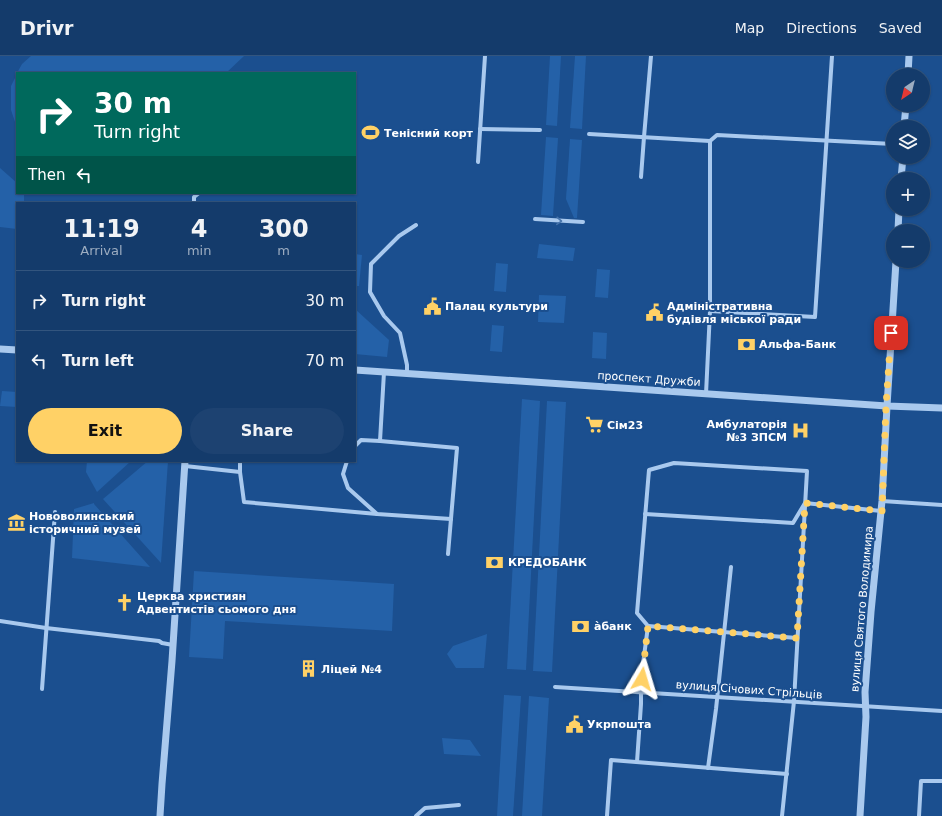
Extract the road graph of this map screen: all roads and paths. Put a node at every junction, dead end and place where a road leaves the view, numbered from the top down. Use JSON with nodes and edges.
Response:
{"nodes":[{"id":1,"x":485,"y":56,"type":"edge"},
{"id":2,"x":651,"y":56,"type":"edge"},
{"id":3,"x":832,"y":56,"type":"edge"},
{"id":4,"x":909,"y":56,"type":"edge"},
{"id":5,"x":908,"y":68,"type":"edge"},
{"id":6,"x":480,"y":130,"type":"junction"},
{"id":7,"x":540,"y":130,"type":"dead end"},
{"id":8,"x":589,"y":134,"type":"dead end"},
{"id":9,"x":644,"y":137,"type":"junction"},
{"id":10,"x":710,"y":141,"type":"junction"},
{"id":11,"x":826,"y":141,"type":"junction"},
{"id":12,"x":886,"y":144,"type":"edge"},
{"id":13,"x":478,"y":162,"type":"dead end"},
{"id":14,"x":641,"y":177,"type":"dead end"},
{"id":15,"x":535,"y":219,"type":"dead end"},
{"id":16,"x":583,"y":222,"type":"dead end"},
{"id":17,"x":416,"y":225,"type":"dead end"},
{"id":18,"x":896,"y":268,"type":"edge"},
{"id":19,"x":710,"y":311,"type":"junction"},
{"id":20,"x":0,"y":349,"type":"edge"},
{"id":21,"x":16,"y":350,"type":"edge"},
{"id":22,"x":356,"y":370,"type":"edge"},
{"id":23,"x":384,"y":372,"type":"junction"},
{"id":24,"x":407,"y":374,"type":"junction"},
{"id":25,"x":706,"y":394,"type":"junction"},
{"id":26,"x":886,"y":406,"type":"junction"},
{"id":27,"x":942,"y":408,"type":"edge"},
{"id":28,"x":380,"y":441,"type":"junction"},
{"id":29,"x":356,"y":445,"type":"edge"},
{"id":30,"x":240,"y":462,"type":"edge"},
{"id":31,"x":347,"y":462,"type":"edge"},
{"id":32,"x":185,"y":464,"type":"edge"},
{"id":33,"x":240,"y":472,"type":"junction"},
{"id":34,"x":882,"y":501,"type":"junction"},
{"id":35,"x":805,"y":503,"type":"junction"},
{"id":36,"x":942,"y":504,"type":"edge"},
{"id":37,"x":882,"y":511,"type":"junction"},
{"id":38,"x":55,"y":512,"type":"dead end"},
{"id":39,"x":377,"y":514,"type":"junction"},
{"id":40,"x":645,"y":514,"type":"junction"},
{"id":41,"x":451,"y":519,"type":"junction"},
{"id":42,"x":448,"y":554,"type":"dead end"},
{"id":43,"x":731,"y":567,"type":"dead end"},
{"id":44,"x":0,"y":621,"type":"edge"},
{"id":45,"x":648,"y":626,"type":"junction"},
{"id":46,"x":46,"y":628,"type":"junction"},
{"id":47,"x":724,"y":632,"type":"junction"},
{"id":48,"x":797,"y":638,"type":"junction"},
{"id":49,"x":173,"y":645,"type":"junction"},
{"id":50,"x":555,"y":687,"type":"dead end"},
{"id":51,"x":42,"y":689,"type":"dead end"},
{"id":52,"x":641,"y":692,"type":"junction"},
{"id":53,"x":717,"y":697,"type":"junction"},
{"id":54,"x":794,"y":702,"type":"junction"},
{"id":55,"x":866,"y":706,"type":"junction"},
{"id":56,"x":942,"y":711,"type":"edge"},
{"id":57,"x":637,"y":762,"type":"junction"},
{"id":58,"x":708,"y":768,"type":"junction"},
{"id":59,"x":787,"y":774,"type":"junction"},
{"id":60,"x":942,"y":781,"type":"edge"},
{"id":61,"x":460,"y":805,"type":"dead end"},
{"id":62,"x":160,"y":816,"type":"edge"},
{"id":63,"x":416,"y":816,"type":"edge"},
{"id":64,"x":607,"y":816,"type":"edge"},
{"id":65,"x":782,"y":816,"type":"edge"},
{"id":66,"x":860,"y":816,"type":"edge"},
{"id":67,"x":919,"y":816,"type":"edge"}],
"edges":[{"from":1,"to":6,"type":"street"},
{"from":2,"to":9,"type":"street"},
{"from":3,"to":11,"type":"street"},
{"from":4,"to":5,"type":"street"},
{"from":6,"to":7,"type":"street"},
{"from":6,"to":13,"type":"street"},
{"from":8,"to":9,"type":"street"},
{"from":9,"to":10,"type":"street"},
{"from":9,"to":14,"type":"street"},
{"from":10,"to":11,"type":"street"},
{"from":10,"to":19,"type":"street"},
{"from":11,"to":12,"type":"street"},
{"from":11,"to":19,"type":"street"},
{"from":15,"to":16,"type":"street","one_way":true},
{"from":17,"to":24,"type":"street"},
{"from":18,"to":26,"type":"street","name":"вулиця Святого Володимира"},
{"from":19,"to":25,"type":"street"},
{"from":20,"to":21,"type":"street"},
{"from":22,"to":23,"type":"street","name":"проспект Дружби"},
{"from":23,"to":24,"type":"street","name":"проспект Дружби"},
{"from":23,"to":28,"type":"street"},
{"from":24,"to":25,"type":"street","name":"проспект Дружби"},
{"from":25,"to":26,"type":"street","name":"проспект Дружби"},
{"from":26,"to":27,"type":"street","name":"проспект Дружби"},
{"from":26,"to":34,"type":"street","name":"вулиця Святого Володимира"},
{"from":28,"to":29,"type":"street"},
{"from":28,"to":41,"type":"street"},
{"from":30,"to":33,"type":"street"},
{"from":31,"to":39,"type":"street"},
{"from":32,"to":33,"type":"street"},
{"from":32,"to":49,"type":"street"},
{"from":33,"to":39,"type":"street"},
{"from":34,"to":36,"type":"street"},
{"from":34,"to":37,"type":"street","name":"вулиця Святого Володимира"},
{"from":35,"to":37,"type":"street"},
{"from":35,"to":40,"type":"street"},
{"from":35,"to":40,"type":"street"},
{"from":35,"to":48,"type":"street"},
{"from":37,"to":55,"type":"street","name":"вулиця Святого Володимира"},
{"from":38,"to":46,"type":"street"},
{"from":39,"to":41,"type":"street"},
{"from":40,"to":45,"type":"street"},
{"from":41,"to":42,"type":"street"},
{"from":43,"to":47,"type":"street"},
{"from":44,"to":46,"type":"street"},
{"from":45,"to":47,"type":"street"},
{"from":45,"to":52,"type":"street"},
{"from":46,"to":49,"type":"street"},
{"from":46,"to":51,"type":"street"},
{"from":47,"to":48,"type":"street"},
{"from":47,"to":53,"type":"street"},
{"from":48,"to":54,"type":"street"},
{"from":49,"to":62,"type":"street"},
{"from":50,"to":52,"type":"street","name":"вулиця Січових Стрільців"},
{"from":52,"to":53,"type":"street","name":"вулиця Січових Стрільців"},
{"from":52,"to":57,"type":"street"},
{"from":53,"to":54,"type":"street","name":"вулиця Січових Стрільців"},
{"from":53,"to":58,"type":"street"},
{"from":54,"to":55,"type":"street","name":"вулиця Січових Стрільців"},
{"from":54,"to":59,"type":"street"},
{"from":55,"to":56,"type":"street","name":"вулиця Січових Стрільців"},
{"from":55,"to":66,"type":"street","name":"вулиця Святого Володимира"},
{"from":57,"to":58,"type":"street"},
{"from":57,"to":64,"type":"street"},
{"from":58,"to":59,"type":"street"},
{"from":59,"to":65,"type":"street"},
{"from":60,"to":67,"type":"street"},
{"from":61,"to":63,"type":"street"}]}
